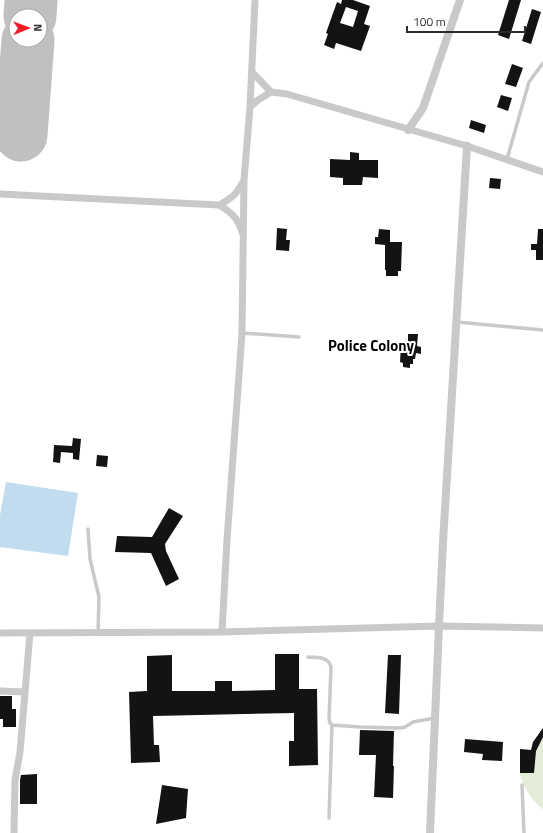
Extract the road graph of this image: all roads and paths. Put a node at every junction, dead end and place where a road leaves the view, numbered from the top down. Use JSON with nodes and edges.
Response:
{"nodes":[{"id":1,"x":255,"y":0,"type":"edge"},
{"id":2,"x":460,"y":0,"type":"edge"},
{"id":3,"x":543,"y":63,"type":"edge"},
{"id":4,"x":252,"y":72,"type":"junction"},
{"id":5,"x":271,"y":92,"type":"junction"},
{"id":6,"x":250,"y":107,"type":"junction"},
{"id":7,"x":408,"y":130,"type":"junction"},
{"id":8,"x":466,"y":146,"type":"junction"},
{"id":9,"x":507,"y":159,"type":"junction"},
{"id":10,"x":543,"y":172,"type":"edge"},
{"id":11,"x":244,"y":180,"type":"junction"},
{"id":12,"x":0,"y":194,"type":"edge"},
{"id":13,"x":219,"y":205,"type":"junction"},
{"id":14,"x":244,"y":240,"type":"junction"},
{"id":15,"x":456,"y":322,"type":"junction"},
{"id":16,"x":543,"y":330,"type":"edge"},
{"id":17,"x":242,"y":333,"type":"junction"},
{"id":18,"x":298,"y":337,"type":"dead end"},
{"id":19,"x":88,"y":529,"type":"dead end"},
{"id":20,"x":439,"y":626,"type":"junction"},
{"id":21,"x":543,"y":628,"type":"edge"},
{"id":22,"x":222,"y":632,"type":"junction"},
{"id":23,"x":0,"y":633,"type":"edge"},
{"id":24,"x":30,"y":633,"type":"junction"},
{"id":25,"x":98,"y":633,"type":"junction"},
{"id":26,"x":308,"y":657,"type":"dead end"},
{"id":27,"x":0,"y":691,"type":"edge"},
{"id":28,"x":25,"y":692,"type":"junction"},
{"id":29,"x":436,"y":718,"type":"junction"},
{"id":30,"x":332,"y":725,"type":"junction"},
{"id":31,"x":522,"y":786,"type":"dead end"},
{"id":32,"x":329,"y":818,"type":"dead end"},
{"id":33,"x":14,"y":833,"type":"edge"},
{"id":34,"x":430,"y":833,"type":"edge"},
{"id":35,"x":524,"y":833,"type":"edge"}],
"edges":[{"from":1,"to":4,"type":"street"},
{"from":2,"to":7,"type":"street"},
{"from":3,"to":9,"type":"lane"},
{"from":4,"to":5,"type":"street"},
{"from":4,"to":6,"type":"street"},
{"from":5,"to":6,"type":"street"},
{"from":5,"to":7,"type":"street"},
{"from":6,"to":11,"type":"street"},
{"from":7,"to":8,"type":"street"},
{"from":8,"to":9,"type":"street"},
{"from":8,"to":15,"type":"street"},
{"from":9,"to":10,"type":"street"},
{"from":11,"to":13,"type":"street"},
{"from":11,"to":14,"type":"street"},
{"from":12,"to":13,"type":"street"},
{"from":13,"to":14,"type":"street"},
{"from":14,"to":17,"type":"street"},
{"from":15,"to":16,"type":"lane"},
{"from":15,"to":20,"type":"street"},
{"from":17,"to":18,"type":"lane"},
{"from":17,"to":22,"type":"street"},
{"from":19,"to":25,"type":"lane"},
{"from":20,"to":21,"type":"street"},
{"from":20,"to":22,"type":"street"},
{"from":20,"to":29,"type":"street"},
{"from":22,"to":25,"type":"street"},
{"from":23,"to":24,"type":"street"},
{"from":24,"to":25,"type":"street"},
{"from":24,"to":28,"type":"street"},
{"from":26,"to":30,"type":"lane"},
{"from":27,"to":28,"type":"street"},
{"from":28,"to":33,"type":"street"},
{"from":29,"to":30,"type":"lane"},
{"from":29,"to":34,"type":"street"},
{"from":30,"to":32,"type":"lane"},
{"from":31,"to":35,"type":"lane"}]}
